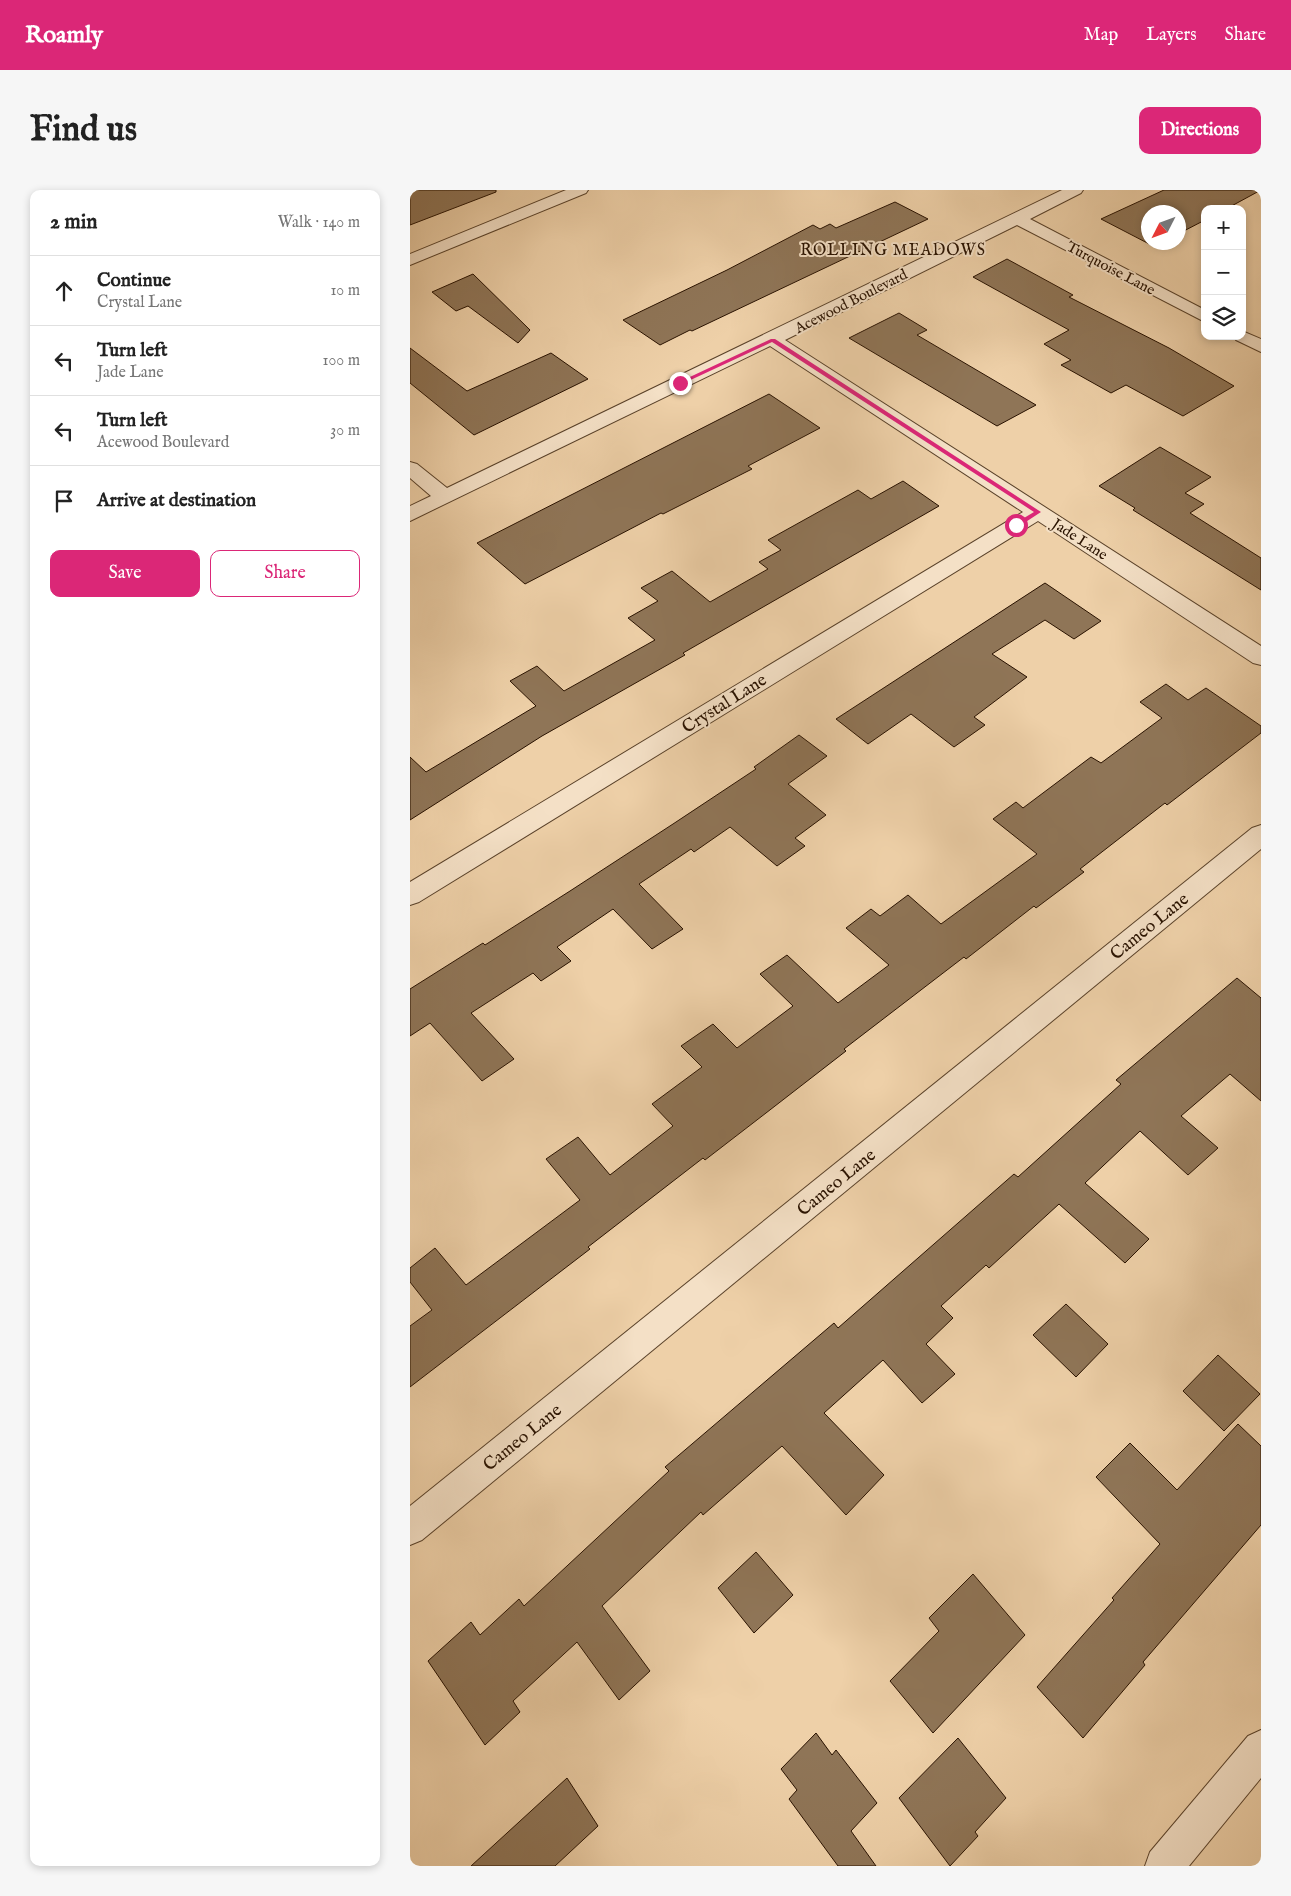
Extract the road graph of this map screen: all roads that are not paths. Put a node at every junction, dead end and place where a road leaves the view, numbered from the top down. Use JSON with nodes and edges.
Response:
{"nodes":[{"id":1,"x":580,"y":190,"type":"edge"},
{"id":2,"x":1075,"y":190,"type":"edge"},
{"id":3,"x":1018,"y":219,"type":"junction"},
{"id":4,"x":410,"y":260,"type":"edge"},
{"id":5,"x":1201,"y":315,"type":"edge"},
{"id":6,"x":1246,"y":338,"type":"edge"},
{"id":7,"x":773,"y":340,"type":"junction"},
{"id":8,"x":1261,"y":346,"type":"edge"},
{"id":9,"x":410,"y":468,"type":"edge"},
{"id":10,"x":445,"y":497,"type":"junction"},
{"id":11,"x":1038,"y":512,"type":"junction"},
{"id":12,"x":410,"y":514,"type":"edge"},
{"id":13,"x":1261,"y":657,"type":"edge"},
{"id":14,"x":1261,"y":835,"type":"edge"},
{"id":15,"x":410,"y":895,"type":"edge"},
{"id":16,"x":410,"y":1528,"type":"edge"},
{"id":17,"x":1261,"y":1749,"type":"edge"},
{"id":18,"x":1164,"y":1866,"type":"edge"}],
"edges":[{"from":1,"to":4,"type":"street"},
{"from":2,"to":3,"type":"street","name":"Acewood Boulevard"},
{"from":3,"to":5,"type":"street","name":"Turquoise Lane"},
{"from":3,"to":7,"type":"street","name":"Acewood Boulevard"},
{"from":6,"to":8,"type":"street"},
{"from":7,"to":10,"type":"street","name":"Acewood Boulevard"},
{"from":7,"to":11,"type":"street","name":"Jade Lane"},
{"from":9,"to":10,"type":"street"},
{"from":10,"to":12,"type":"street","name":"Acewood Boulevard"},
{"from":11,"to":13,"type":"street","name":"Jade Lane"},
{"from":11,"to":15,"type":"street","name":"Crystal Lane"},
{"from":14,"to":16,"type":"street","name":"Cameo Lane"},
{"from":17,"to":18,"type":"street"}]}
